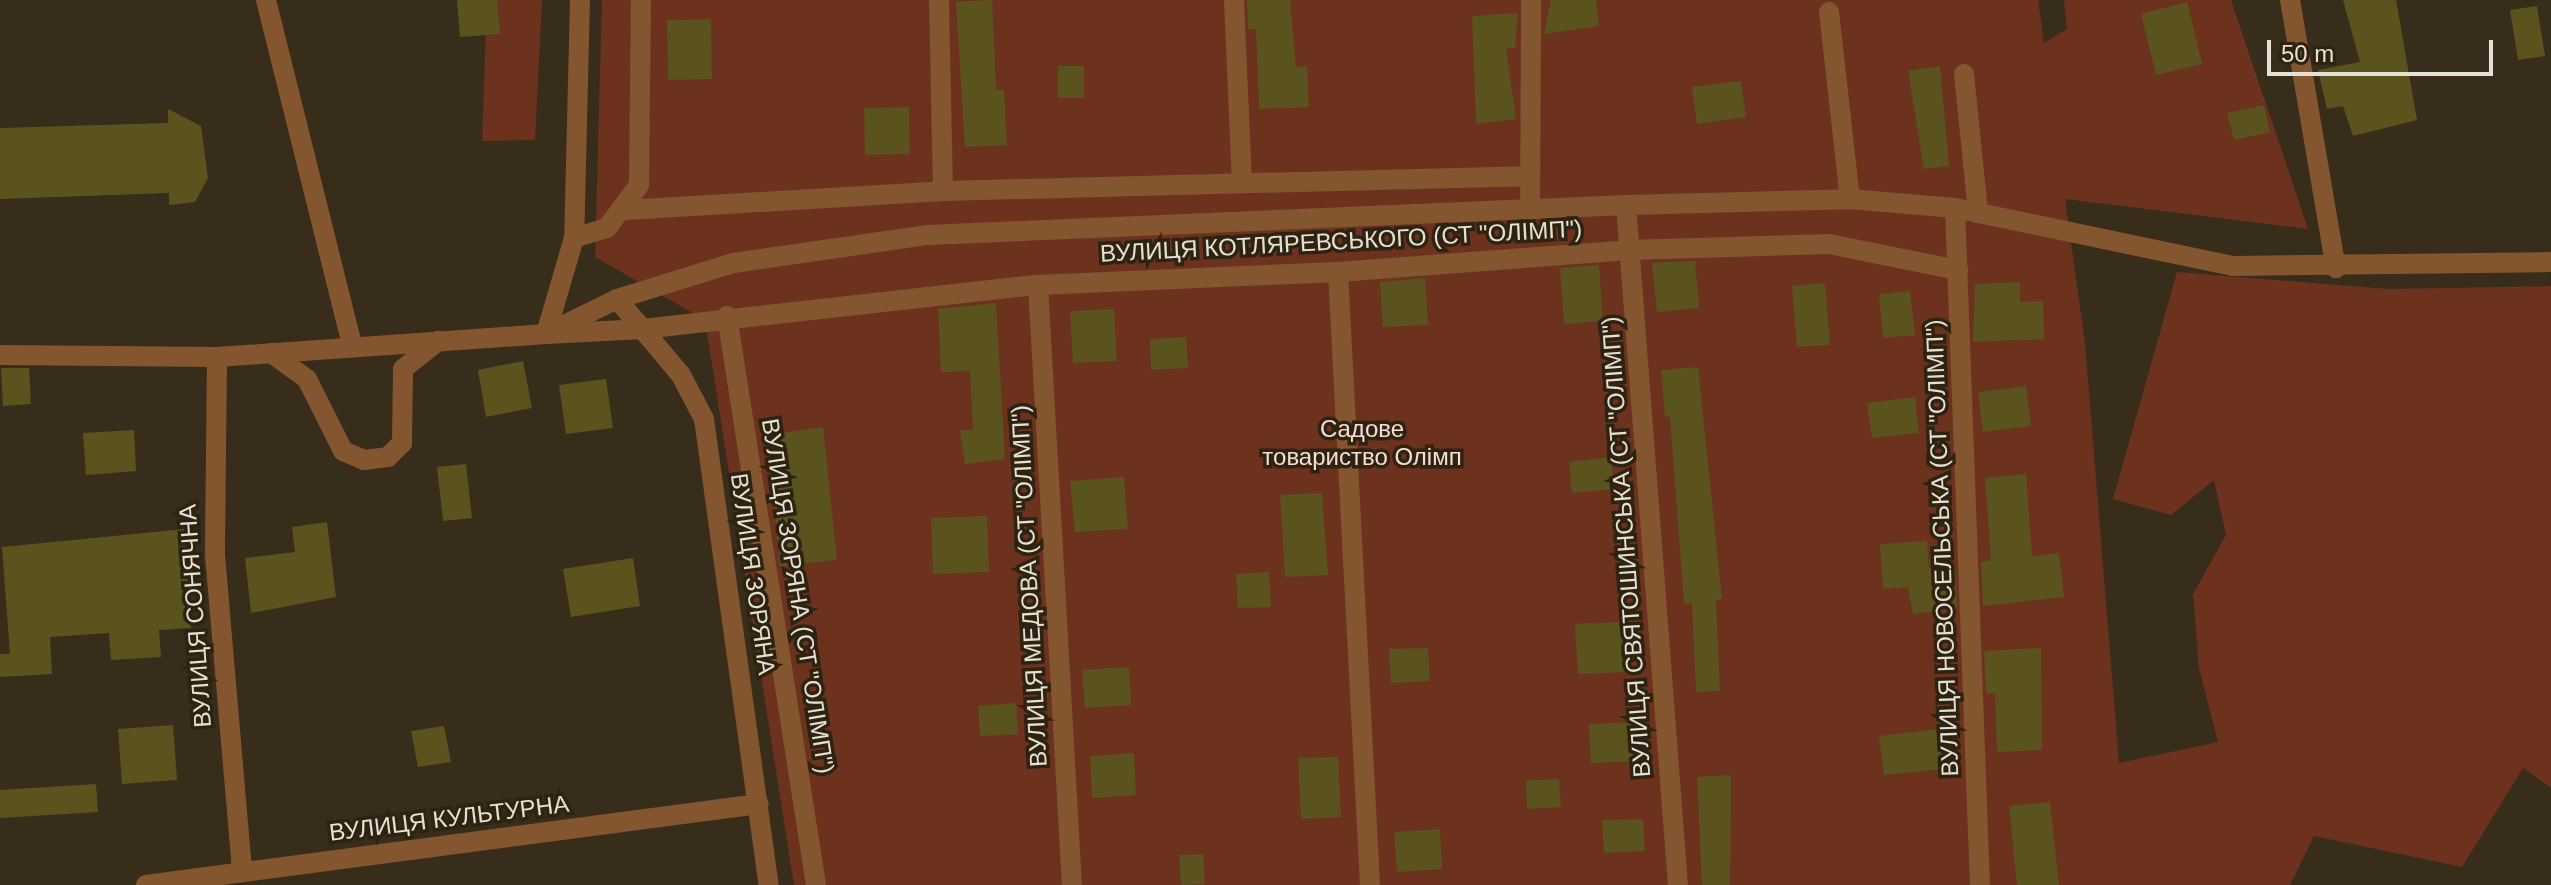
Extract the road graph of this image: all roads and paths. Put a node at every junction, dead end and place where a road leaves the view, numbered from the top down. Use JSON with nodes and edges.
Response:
{"nodes":[{"id":1,"x":266,"y":0,"type":"edge"},
{"id":2,"x":580,"y":0,"type":"edge"},
{"id":3,"x":641,"y":0,"type":"edge"},
{"id":4,"x":939,"y":0,"type":"edge"},
{"id":5,"x":1234,"y":0,"type":"edge"},
{"id":6,"x":1531,"y":0,"type":"edge"},
{"id":7,"x":2290,"y":0,"type":"edge"},
{"id":8,"x":1829,"y":12,"type":"dead end"},
{"id":9,"x":1964,"y":74,"type":"dead end"},
{"id":10,"x":1530,"y":176,"type":"junction"},
{"id":11,"x":1242,"y":182,"type":"junction"},
{"id":12,"x":943,"y":191,"type":"junction"},
{"id":13,"x":1850,"y":199,"type":"junction"},
{"id":14,"x":1626,"y":205,"type":"junction"},
{"id":15,"x":1955,"y":208,"type":"junction"},
{"id":16,"x":626,"y":210,"type":"junction"},
{"id":17,"x":1530,"y":211,"type":"junction"},
{"id":18,"x":1978,"y":213,"type":"junction"},
{"id":19,"x":574,"y":238,"type":"junction"},
{"id":20,"x":1629,"y":250,"type":"junction"},
{"id":21,"x":2551,"y":262,"type":"edge"},
{"id":22,"x":2336,"y":268,"type":"junction"},
{"id":23,"x":1958,"y":270,"type":"junction"},
{"id":24,"x":1338,"y":272,"type":"junction"},
{"id":25,"x":1038,"y":285,"type":"junction"},
{"id":26,"x":617,"y":299,"type":"junction"},
{"id":27,"x":727,"y":316,"type":"junction"},
{"id":28,"x":643,"y":329,"type":"junction"},
{"id":29,"x":546,"y":334,"type":"junction"},
{"id":30,"x":438,"y":341,"type":"junction"},
{"id":31,"x":350,"y":346,"type":"junction"},
{"id":32,"x":271,"y":353,"type":"junction"},
{"id":33,"x":0,"y":355,"type":"edge"},
{"id":34,"x":217,"y":357,"type":"junction"},
{"id":35,"x":307,"y":379,"type":"junction"},
{"id":36,"x":399,"y":383,"type":"junction"},
{"id":37,"x":759,"y":804,"type":"junction"},
{"id":38,"x":242,"y":871,"type":"junction"},
{"id":39,"x":146,"y":885,"type":"edge"},
{"id":40,"x":769,"y":885,"type":"edge"},
{"id":41,"x":816,"y":885,"type":"edge"},
{"id":42,"x":1072,"y":885,"type":"edge"},
{"id":43,"x":1370,"y":885,"type":"edge"},
{"id":44,"x":1678,"y":885,"type":"edge"},
{"id":45,"x":1980,"y":885,"type":"edge"}],
"edges":[{"from":1,"to":31,"type":"street"},
{"from":2,"to":19,"type":"street"},
{"from":3,"to":16,"type":"street"},
{"from":4,"to":12,"type":"street"},
{"from":5,"to":11,"type":"street"},
{"from":6,"to":10,"type":"street"},
{"from":7,"to":22,"type":"street"},
{"from":8,"to":13,"type":"street"},
{"from":9,"to":18,"type":"street"},
{"from":10,"to":11,"type":"street"},
{"from":10,"to":17,"type":"street"},
{"from":11,"to":12,"type":"street"},
{"from":12,"to":16,"type":"street"},
{"from":13,"to":14,"type":"street"},
{"from":13,"to":15,"type":"street"},
{"from":14,"to":17,"type":"street"},
{"from":14,"to":20,"type":"street","name":"ВУЛИЦЯ СВЯТОШИНСЬКА (СТ \"ОЛІМП\")"},
{"from":15,"to":18,"type":"street"},
{"from":15,"to":23,"type":"street","name":"ВУЛИЦЯ НОВОСЕЛЬСЬКА (СТ \"ОЛІМП\")"},
{"from":16,"to":19,"type":"street"},
{"from":17,"to":26,"type":"street"},
{"from":18,"to":22,"type":"street"},
{"from":19,"to":29,"type":"street"},
{"from":20,"to":23,"type":"street","name":"ВУЛИЦЯ КОТЛЯРЕВСЬКОГО (СТ \"ОЛІМП\")"},
{"from":20,"to":24,"type":"street","name":"ВУЛИЦЯ КОТЛЯРЕВСЬКОГО (СТ \"ОЛІМП\")"},
{"from":20,"to":44,"type":"street","name":"ВУЛИЦЯ СВЯТОШИНСЬКА (СТ \"ОЛІМП\")"},
{"from":21,"to":22,"type":"street"},
{"from":23,"to":45,"type":"street","name":"ВУЛИЦЯ НОВОСЕЛЬСЬКА (СТ \"ОЛІМП\")"},
{"from":24,"to":25,"type":"street","name":"ВУЛИЦЯ КОТЛЯРЕВСЬКОГО (СТ \"ОЛІМП\")"},
{"from":24,"to":43,"type":"street"},
{"from":25,"to":27,"type":"street","name":"ВУЛИЦЯ КОТЛЯРЕВСЬКОГО (СТ \"ОЛІМП\")"},
{"from":25,"to":42,"type":"street","name":"ВУЛИЦЯ МЕДОВА (СТ \"ОЛІМП\")"},
{"from":26,"to":28,"type":"street","name":"ВУЛИЦЯ ЗОРЯНА"},
{"from":26,"to":29,"type":"street"},
{"from":27,"to":28,"type":"street","name":"ВУЛИЦЯ КОТЛЯРЕВСЬКОГО (СТ \"ОЛІМП\")"},
{"from":27,"to":41,"type":"street","name":"ВУЛИЦЯ ЗОРЯНА (СТ \"ОЛІМП\")"},
{"from":28,"to":29,"type":"street","name":"ВУЛИЦЯ КОТЛЯРЕВСЬКОГО (СТ \"ОЛІМП\")"},
{"from":28,"to":37,"type":"street","name":"ВУЛИЦЯ ЗОРЯНА"},
{"from":29,"to":30,"type":"street","name":"ВУЛИЦЯ КОТЛЯРЕВСЬКОГО (СТ \"ОЛІМП\")"},
{"from":30,"to":31,"type":"street","name":"ВУЛИЦЯ КОТЛЯРЕВСЬКОГО (СТ \"ОЛІМП\")"},
{"from":30,"to":36,"type":"street"},
{"from":31,"to":32,"type":"street","name":"ВУЛИЦЯ КОТЛЯРЕВСЬКОГО (СТ \"ОЛІМП\")"},
{"from":31,"to":35,"type":"street"},
{"from":31,"to":36,"type":"street"},
{"from":32,"to":34,"type":"street","name":"ВУЛИЦЯ КОТЛЯРЕВСЬКОГО (СТ \"ОЛІМП\")"},
{"from":32,"to":35,"type":"street"},
{"from":33,"to":34,"type":"street","name":"ВУЛИЦЯ КОТЛЯРЕВСЬКОГО (СТ \"ОЛІМП\")"},
{"from":34,"to":38,"type":"street","name":"ВУЛИЦЯ СОНЯЧНА"},
{"from":35,"to":36,"type":"street"},
{"from":37,"to":38,"type":"street","name":"ВУЛИЦЯ КУЛЬТУРНА"},
{"from":37,"to":40,"type":"street","name":"ВУЛИЦЯ ЗОРЯНА"},
{"from":38,"to":39,"type":"street","name":"ВУЛИЦЯ КУЛЬТУРНА"}]}
